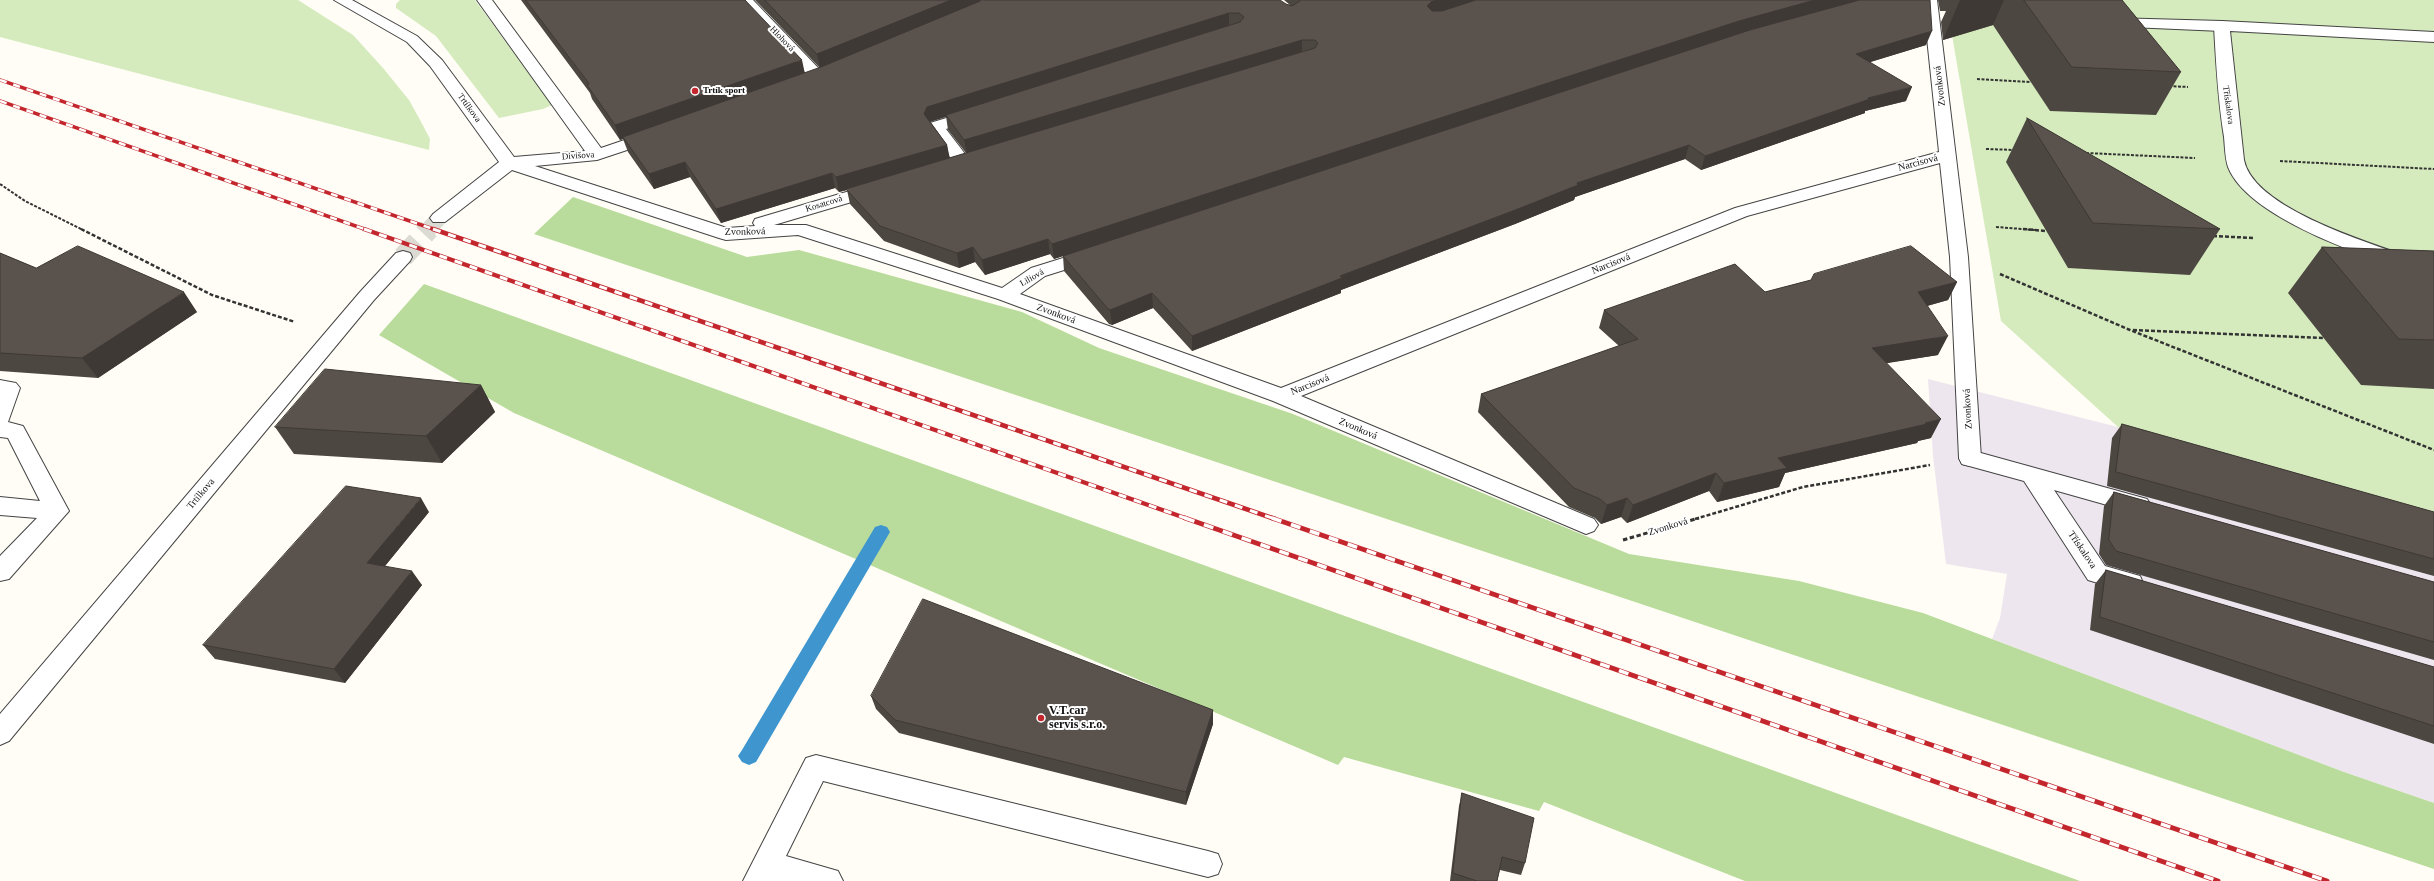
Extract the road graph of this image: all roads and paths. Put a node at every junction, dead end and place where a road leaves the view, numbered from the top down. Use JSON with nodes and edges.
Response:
{"nodes":[{"id":1,"x":375,"y":0,"type":"edge"},
{"id":2,"x":484,"y":0,"type":"edge"},
{"id":3,"x":745,"y":0,"type":"edge"},
{"id":4,"x":1033,"y":0,"type":"edge"},
{"id":5,"x":992,"y":2,"type":"edge"},
{"id":6,"x":347,"y":3,"type":"edge"},
{"id":7,"x":1938,"y":12,"type":"edge"},
{"id":8,"x":970,"y":14,"type":"edge"},
{"id":9,"x":2099,"y":22,"type":"edge"},
{"id":10,"x":2222,"y":26,"type":"junction"},
{"id":11,"x":2434,"y":37,"type":"edge"},
{"id":12,"x":818,"y":77,"type":"edge"},
{"id":13,"x":1938,"y":77,"type":"junction"},
{"id":14,"x":2031,"y":82,"type":"dead end"},
{"id":15,"x":2162,"y":86,"type":"edge"},
{"id":16,"x":2191,"y":87,"type":"dead end"},
{"id":17,"x":988,"y":110,"type":"edge"},
{"id":18,"x":671,"y":129,"type":"edge"},
{"id":19,"x":2019,"y":150,"type":"dead end"},
{"id":20,"x":1948,"y":151,"type":"junction"},
{"id":21,"x":2083,"y":153,"type":"edge"},
{"id":22,"x":597,"y":155,"type":"junction"},
{"id":23,"x":2203,"y":158,"type":"dead end"},
{"id":24,"x":2279,"y":161,"type":"dead end"},
{"id":25,"x":509,"y":163,"type":"junction"},
{"id":26,"x":962,"y":163,"type":"edge"},
{"id":27,"x":2434,"y":169,"type":"edge"},
{"id":28,"x":894,"y":183,"type":"edge"},
{"id":29,"x":0,"y":184,"type":"edge"},
{"id":30,"x":439,"y":218,"type":"tunnel mouth"},
{"id":31,"x":1954,"y":225,"type":"junction"},
{"id":32,"x":2046,"y":231,"type":"dead end"},
{"id":33,"x":726,"y":234,"type":"junction"},
{"id":34,"x":1106,"y":250,"type":"edge"},
{"id":35,"x":403,"y":257,"type":"tunnel mouth"},
{"id":36,"x":1959,"y":257,"type":"junction"},
{"id":37,"x":2434,"y":271,"type":"edge"},
{"id":38,"x":1005,"y":295,"type":"junction"},
{"id":39,"x":301,"y":324,"type":"dead end"},
{"id":40,"x":2130,"y":330,"type":"junction"},
{"id":41,"x":2324,"y":338,"type":"dead end"},
{"id":42,"x":0,"y":386,"type":"edge"},
{"id":43,"x":1281,"y":396,"type":"junction"},
{"id":44,"x":0,"y":417,"type":"edge"},
{"id":45,"x":0,"y":429,"type":"edge"},
{"id":46,"x":2434,"y":450,"type":"edge"},
{"id":47,"x":1970,"y":458,"type":"junction"},
{"id":48,"x":2032,"y":475,"type":"junction"},
{"id":49,"x":0,"y":506,"type":"edge"},
{"id":50,"x":57,"y":511,"type":"junction"},
{"id":51,"x":2161,"y":511,"type":"edge"},
{"id":52,"x":1586,"y":525,"type":"dead end"},
{"id":53,"x":1620,"y":541,"type":"dead end"},
{"id":54,"x":0,"y":572,"type":"edge"},
{"id":55,"x":2151,"y":589,"type":"edge"},
{"id":56,"x":0,"y":733,"type":"edge"},
{"id":57,"x":1208,"y":864,"type":"dead end"},
{"id":58,"x":762,"y":872,"type":"edge"},
{"id":59,"x":828,"y":881,"type":"edge"}],
"edges":[{"from":1,"to":6,"type":"street","name":"Trtílkova"},
{"from":2,"to":22,"type":"street"},
{"from":3,"to":12,"type":"street","name":"Hlohová"},
{"from":4,"to":5,"type":"street"},
{"from":5,"to":8,"type":"street"},
{"from":6,"to":25,"type":"street","name":"Trtílkova"},
{"from":7,"to":13,"type":"street","name":"Zvonková"},
{"from":9,"to":10,"type":"street"},
{"from":10,"to":11,"type":"street"},
{"from":10,"to":37,"type":"street","name":"Třískalova"},
{"from":13,"to":14,"type":"path"},
{"from":13,"to":20,"type":"street","name":"Zvonková"},
{"from":15,"to":16,"type":"path"},
{"from":17,"to":26,"type":"street"},
{"from":18,"to":22,"type":"street","name":"Divišova"},
{"from":19,"to":20,"type":"path"},
{"from":20,"to":31,"type":"street","name":"Zvonková"},
{"from":20,"to":43,"type":"street","name":"Narcisová"},
{"from":21,"to":23,"type":"path"},
{"from":22,"to":25,"type":"street","name":"Divišova"},
{"from":24,"to":27,"type":"path"},
{"from":25,"to":30,"type":"street"},
{"from":25,"to":33,"type":"street","name":"Zvonková"},
{"from":28,"to":33,"type":"street","name":"Kosatcová"},
{"from":29,"to":39,"type":"path"},
{"from":31,"to":32,"type":"path"},
{"from":31,"to":36,"type":"street","name":"Zvonková"},
{"from":33,"to":38,"type":"street","name":"Zvonková"},
{"from":34,"to":38,"type":"street","name":"Liliová"},
{"from":35,"to":56,"type":"street","name":"Trtílkova"},
{"from":36,"to":40,"type":"path"},
{"from":36,"to":47,"type":"street","name":"Zvonková"},
{"from":38,"to":43,"type":"street","name":"Zvonková"},
{"from":40,"to":41,"type":"path"},
{"from":40,"to":46,"type":"path"},
{"from":42,"to":44,"type":"street"},
{"from":43,"to":52,"type":"street","name":"Zvonková"},
{"from":45,"to":50,"type":"street"},
{"from":47,"to":48,"type":"street"},
{"from":47,"to":53,"type":"path","name":"Zvonková"},
{"from":48,"to":51,"type":"street"},
{"from":48,"to":55,"type":"street","name":"Třískalova"},
{"from":49,"to":50,"type":"street"},
{"from":50,"to":54,"type":"street"},
{"from":57,"to":58,"type":"street"},
{"from":58,"to":59,"type":"street"}]}
